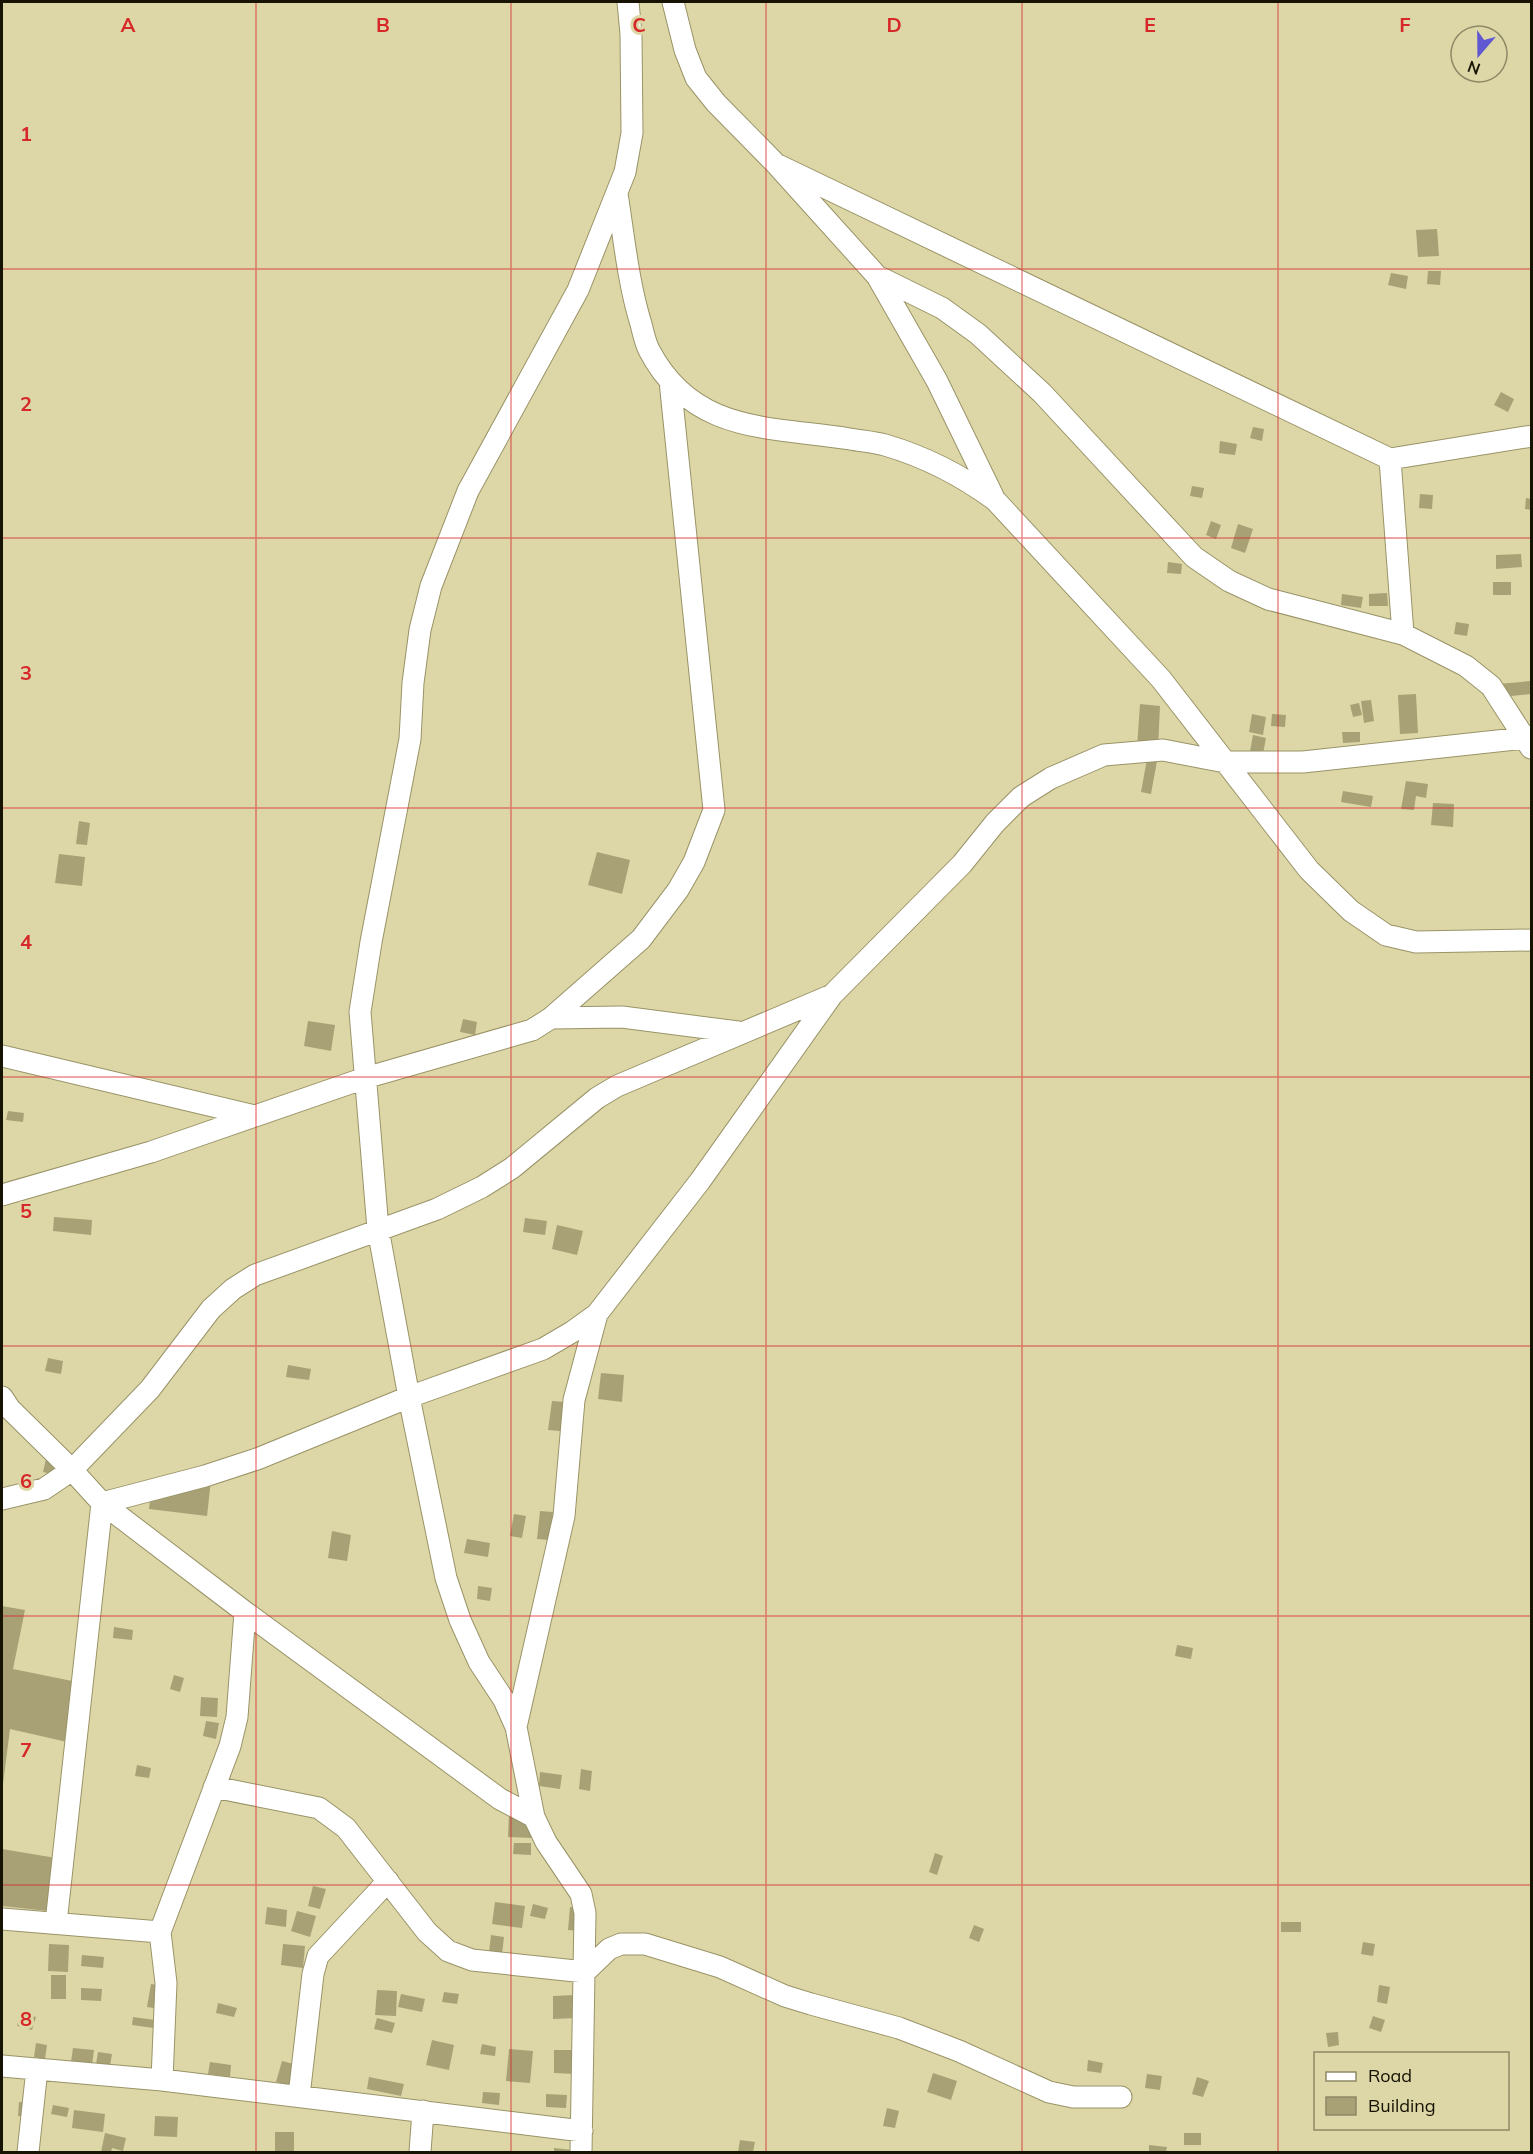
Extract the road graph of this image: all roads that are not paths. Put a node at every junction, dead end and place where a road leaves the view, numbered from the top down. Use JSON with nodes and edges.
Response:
{"nodes":[{"id":1,"x":628,"y":2,"type":"edge"},
{"id":2,"x":673,"y":2,"type":"edge"},
{"id":3,"x":776,"y":164,"type":"junction"},
{"id":4,"x":617,"y":194,"type":"junction"},
{"id":5,"x":877,"y":276,"type":"junction"},
{"id":6,"x":670,"y":381,"type":"junction"},
{"id":7,"x":1532,"y":436,"type":"edge"},
{"id":8,"x":1390,"y":459,"type":"junction"},
{"id":9,"x":995,"y":500,"type":"junction"},
{"id":10,"x":1403,"y":634,"type":"junction"},
{"id":11,"x":1529,"y":741,"type":"edge"},
{"id":12,"x":1225,"y":762,"type":"junction"},
{"id":13,"x":1532,"y":939,"type":"edge"},
{"id":14,"x":832,"y":995,"type":"junction"},
{"id":15,"x":551,"y":1018,"type":"junction"},
{"id":16,"x":741,"y":1033,"type":"junction"},
{"id":17,"x":2,"y":1056,"type":"edge"},
{"id":18,"x":364,"y":1078,"type":"junction"},
{"id":19,"x":255,"y":1116,"type":"junction"},
{"id":20,"x":2,"y":1195,"type":"edge"},
{"id":21,"x":378,"y":1229,"type":"junction"},
{"id":22,"x":597,"y":1314,"type":"junction"},
{"id":23,"x":2,"y":1397,"type":"edge"},
{"id":24,"x":409,"y":1397,"type":"junction"},
{"id":25,"x":72,"y":1470,"type":"junction"},
{"id":26,"x":2,"y":1499,"type":"edge"},
{"id":27,"x":102,"y":1503,"type":"junction"},
{"id":28,"x":245,"y":1612,"type":"junction"},
{"id":29,"x":516,"y":1727,"type":"junction"},
{"id":30,"x":214,"y":1787,"type":"junction"},
{"id":31,"x":534,"y":1817,"type":"junction"},
{"id":32,"x":388,"y":1881,"type":"junction"},
{"id":33,"x":2,"y":1919,"type":"edge"},
{"id":34,"x":56,"y":1923,"type":"junction"},
{"id":35,"x":160,"y":1932,"type":"junction"},
{"id":36,"x":585,"y":1972,"type":"junction"},
{"id":37,"x":2,"y":2066,"type":"edge"},
{"id":38,"x":37,"y":2069,"type":"junction"},
{"id":39,"x":162,"y":2079,"type":"junction"},
{"id":40,"x":299,"y":2096,"type":"junction"},
{"id":41,"x":1121,"y":2097,"type":"dead end"},
{"id":42,"x":423,"y":2111,"type":"junction"},
{"id":43,"x":582,"y":2131,"type":"junction"},
{"id":44,"x":28,"y":2152,"type":"edge"},
{"id":45,"x":420,"y":2152,"type":"edge"},
{"id":46,"x":581,"y":2152,"type":"edge"}],
"edges":[{"from":1,"to":4,"type":"street"},
{"from":2,"to":3,"type":"street"},
{"from":3,"to":5,"type":"street"},
{"from":3,"to":8,"type":"street"},
{"from":4,"to":6,"type":"street"},
{"from":4,"to":18,"type":"street"},
{"from":5,"to":9,"type":"street"},
{"from":5,"to":10,"type":"street"},
{"from":6,"to":9,"type":"street"},
{"from":6,"to":15,"type":"street"},
{"from":7,"to":8,"type":"street"},
{"from":8,"to":10,"type":"street"},
{"from":9,"to":12,"type":"street"},
{"from":10,"to":11,"type":"street"},
{"from":11,"to":12,"type":"street"},
{"from":12,"to":13,"type":"street"},
{"from":12,"to":14,"type":"street"},
{"from":14,"to":16,"type":"street"},
{"from":14,"to":22,"type":"street"},
{"from":15,"to":16,"type":"street"},
{"from":15,"to":18,"type":"street"},
{"from":16,"to":21,"type":"street"},
{"from":17,"to":19,"type":"street"},
{"from":18,"to":19,"type":"street"},
{"from":18,"to":21,"type":"street"},
{"from":19,"to":20,"type":"street"},
{"from":21,"to":24,"type":"street"},
{"from":21,"to":25,"type":"street"},
{"from":22,"to":24,"type":"street"},
{"from":22,"to":29,"type":"street"},
{"from":23,"to":25,"type":"street"},
{"from":24,"to":27,"type":"street"},
{"from":24,"to":29,"type":"street"},
{"from":25,"to":26,"type":"street"},
{"from":25,"to":27,"type":"street"},
{"from":27,"to":28,"type":"street"},
{"from":27,"to":34,"type":"street"},
{"from":28,"to":30,"type":"street"},
{"from":28,"to":31,"type":"street"},
{"from":29,"to":31,"type":"street"},
{"from":30,"to":32,"type":"street"},
{"from":30,"to":35,"type":"street"},
{"from":31,"to":36,"type":"street"},
{"from":32,"to":36,"type":"street"},
{"from":32,"to":40,"type":"street"},
{"from":33,"to":34,"type":"street"},
{"from":34,"to":35,"type":"street"},
{"from":35,"to":39,"type":"street"},
{"from":36,"to":41,"type":"street"},
{"from":36,"to":43,"type":"street"},
{"from":37,"to":38,"type":"street"},
{"from":38,"to":39,"type":"street"},
{"from":38,"to":44,"type":"street"},
{"from":39,"to":40,"type":"street"},
{"from":40,"to":42,"type":"street"},
{"from":42,"to":43,"type":"street"},
{"from":42,"to":45,"type":"street"},
{"from":43,"to":46,"type":"street"}]}
